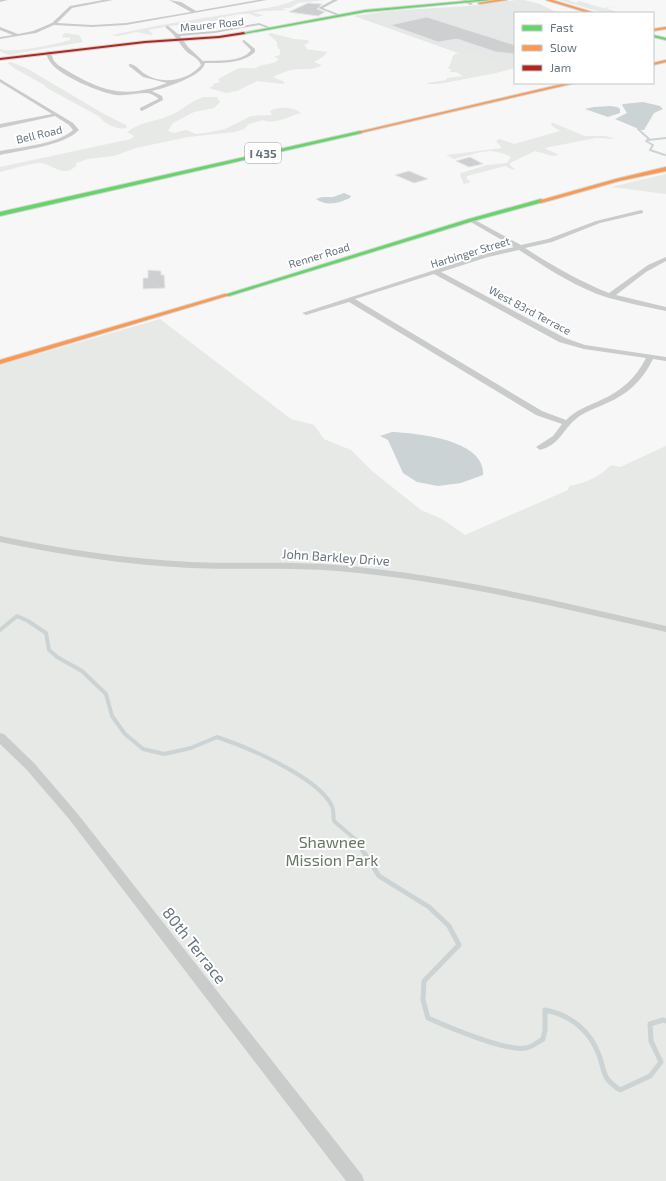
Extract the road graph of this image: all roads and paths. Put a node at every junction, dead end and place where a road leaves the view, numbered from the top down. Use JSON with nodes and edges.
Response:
{"nodes":[{"id":1,"x":6,"y":0,"type":"edge"},
{"id":2,"x":90,"y":0,"type":"edge"},
{"id":3,"x":111,"y":0,"type":"edge"},
{"id":4,"x":172,"y":0,"type":"edge"},
{"id":5,"x":266,"y":0,"type":"edge"},
{"id":6,"x":336,"y":0,"type":"edge"},
{"id":7,"x":490,"y":0,"type":"edge"},
{"id":8,"x":505,"y":0,"type":"edge"},
{"id":9,"x":536,"y":0,"type":"edge"},
{"id":10,"x":548,"y":0,"type":"edge"},
{"id":11,"x":0,"y":1,"type":"edge"},
{"id":12,"x":96,"y":2,"type":"junction"},
{"id":13,"x":468,"y":2,"type":"edge"},
{"id":14,"x":65,"y":8,"type":"junction"},
{"id":15,"x":59,"y":9,"type":"dead end"},
{"id":16,"x":195,"y":12,"type":"junction"},
{"id":17,"x":577,"y":12,"type":"edge"},
{"id":18,"x":590,"y":12,"type":"edge"},
{"id":19,"x":340,"y":16,"type":"junction"},
{"id":20,"x":131,"y":17,"type":"dead end"},
{"id":21,"x":141,"y":21,"type":"junction"},
{"id":22,"x":53,"y":24,"type":"junction"},
{"id":23,"x":168,"y":27,"type":"dead end"},
{"id":24,"x":0,"y":28,"type":"edge"},
{"id":25,"x":666,"y":28,"type":"edge"},
{"id":26,"x":654,"y":31,"type":"edge"},
{"id":27,"x":654,"y":31,"type":"edge"},
{"id":28,"x":654,"y":32,"type":"edge"},
{"id":29,"x":666,"y":34,"type":"edge"},
{"id":30,"x":21,"y":35,"type":"junction"},
{"id":31,"x":14,"y":37,"type":"junction"},
{"id":32,"x":33,"y":38,"type":"dead end"},
{"id":33,"x":180,"y":38,"type":"junction"},
{"id":34,"x":0,"y":39,"type":"edge"},
{"id":35,"x":24,"y":40,"type":"dead end"},
{"id":36,"x":244,"y":40,"type":"dead end"},
{"id":37,"x":666,"y":40,"type":"edge"},
{"id":38,"x":48,"y":52,"type":"junction"},
{"id":39,"x":1,"y":58,"type":"edge"},
{"id":40,"x":666,"y":61,"type":"edge"},
{"id":41,"x":202,"y":62,"type":"junction"},
{"id":42,"x":654,"y":64,"type":"edge"},
{"id":43,"x":131,"y":65,"type":"dead end"},
{"id":44,"x":0,"y":80,"type":"edge"},
{"id":45,"x":172,"y":83,"type":"junction"},
{"id":46,"x":576,"y":84,"type":"edge"},
{"id":47,"x":150,"y":92,"type":"junction"},
{"id":48,"x":142,"y":109,"type":"dead end"},
{"id":49,"x":55,"y":115,"type":"junction"},
{"id":50,"x":0,"y":126,"type":"edge"},
{"id":51,"x":0,"y":153,"type":"edge"},
{"id":52,"x":666,"y":165,"type":"edge"},
{"id":53,"x":666,"y":169,"type":"edge"},
{"id":54,"x":646,"y":173,"type":"junction"},
{"id":55,"x":641,"y":212,"type":"dead end"},
{"id":56,"x":0,"y":214,"type":"edge"},
{"id":57,"x":471,"y":220,"type":"junction"},
{"id":58,"x":520,"y":248,"type":"junction"},
{"id":59,"x":666,"y":259,"type":"edge"},
{"id":60,"x":436,"y":272,"type":"junction"},
{"id":61,"x":610,"y":296,"type":"junction"},
{"id":62,"x":351,"y":300,"type":"junction"},
{"id":63,"x":666,"y":308,"type":"edge"},
{"id":64,"x":306,"y":313,"type":"dead end"},
{"id":65,"x":651,"y":356,"type":"junction"},
{"id":66,"x":666,"y":359,"type":"edge"},
{"id":67,"x":0,"y":362,"type":"edge"},
{"id":68,"x":567,"y":423,"type":"junction"},
{"id":69,"x":540,"y":447,"type":"dead end"},
{"id":70,"x":0,"y":538,"type":"edge"},
{"id":71,"x":666,"y":630,"type":"edge"},
{"id":72,"x":0,"y":737,"type":"edge"},
{"id":73,"x":356,"y":1181,"type":"edge"}],
"edges":[{"from":1,"to":11,"type":"street"},
{"from":2,"to":12,"type":"street"},
{"from":3,"to":12,"type":"street"},
{"from":4,"to":16,"type":"street"},
{"from":5,"to":16,"type":"street"},
{"from":6,"to":19,"type":"street"},
{"from":7,"to":13,"type":"main road","name":"Maurer Road"},
{"from":8,"to":13,"type":"main road","name":"Maurer Road"},
{"from":9,"to":17,"type":"main road"},
{"from":10,"to":18,"type":"main road"},
{"from":12,"to":14,"type":"street"},
{"from":13,"to":19,"type":"main road","name":"Maurer Road"},
{"from":14,"to":15,"type":"street"},
{"from":14,"to":22,"type":"street"},
{"from":16,"to":21,"type":"street"},
{"from":19,"to":33,"type":"main road","name":"Maurer Road"},
{"from":20,"to":21,"type":"street"},
{"from":21,"to":22,"type":"street"},
{"from":22,"to":30,"type":"street"},
{"from":23,"to":33,"type":"street"},
{"from":24,"to":30,"type":"street"},
{"from":25,"to":26,"type":"main road"},
{"from":27,"to":29,"type":"main road"},
{"from":28,"to":37,"type":"main road"},
{"from":30,"to":31,"type":"street"},
{"from":30,"to":32,"type":"street"},
{"from":31,"to":34,"type":"street"},
{"from":31,"to":35,"type":"street"},
{"from":33,"to":38,"type":"main road","name":"Maurer Road"},
{"from":33,"to":41,"type":"street"},
{"from":36,"to":41,"type":"street"},
{"from":38,"to":39,"type":"main road","name":"Maurer Road"},
{"from":38,"to":47,"type":"street"},
{"from":40,"to":42,"type":"main road"},
{"from":41,"to":45,"type":"street"},
{"from":43,"to":45,"type":"street"},
{"from":44,"to":49,"type":"street"},
{"from":45,"to":47,"type":"street"},
{"from":46,"to":56,"type":"main road","number":"I 435"},
{"from":47,"to":48,"type":"street"},
{"from":49,"to":50,"type":"street"},
{"from":49,"to":51,"type":"street","name":"Bell Road"},
{"from":52,"to":54,"type":"main road","name":"Renner Road"},
{"from":53,"to":54,"type":"main road","name":"Renner Road"},
{"from":54,"to":57,"type":"main road","name":"Renner Road"},
{"from":55,"to":58,"type":"street","name":"Harbinger Street"},
{"from":57,"to":58,"type":"street"},
{"from":57,"to":67,"type":"main road","name":"Renner Road"},
{"from":58,"to":60,"type":"street","name":"Harbinger Street"},
{"from":58,"to":61,"type":"street"},
{"from":59,"to":61,"type":"street"},
{"from":60,"to":62,"type":"street","name":"Harbinger Street"},
{"from":60,"to":65,"type":"street","name":"West 83rd Terrace"},
{"from":61,"to":63,"type":"street"},
{"from":62,"to":64,"type":"street","name":"Harbinger Street"},
{"from":62,"to":68,"type":"street"},
{"from":65,"to":66,"type":"street","name":"West 83rd Terrace"},
{"from":65,"to":68,"type":"street"},
{"from":68,"to":69,"type":"street"},
{"from":70,"to":71,"type":"street","name":"John Barkley Drive"},
{"from":72,"to":73,"type":"street","name":"80th Terrace"}]}
